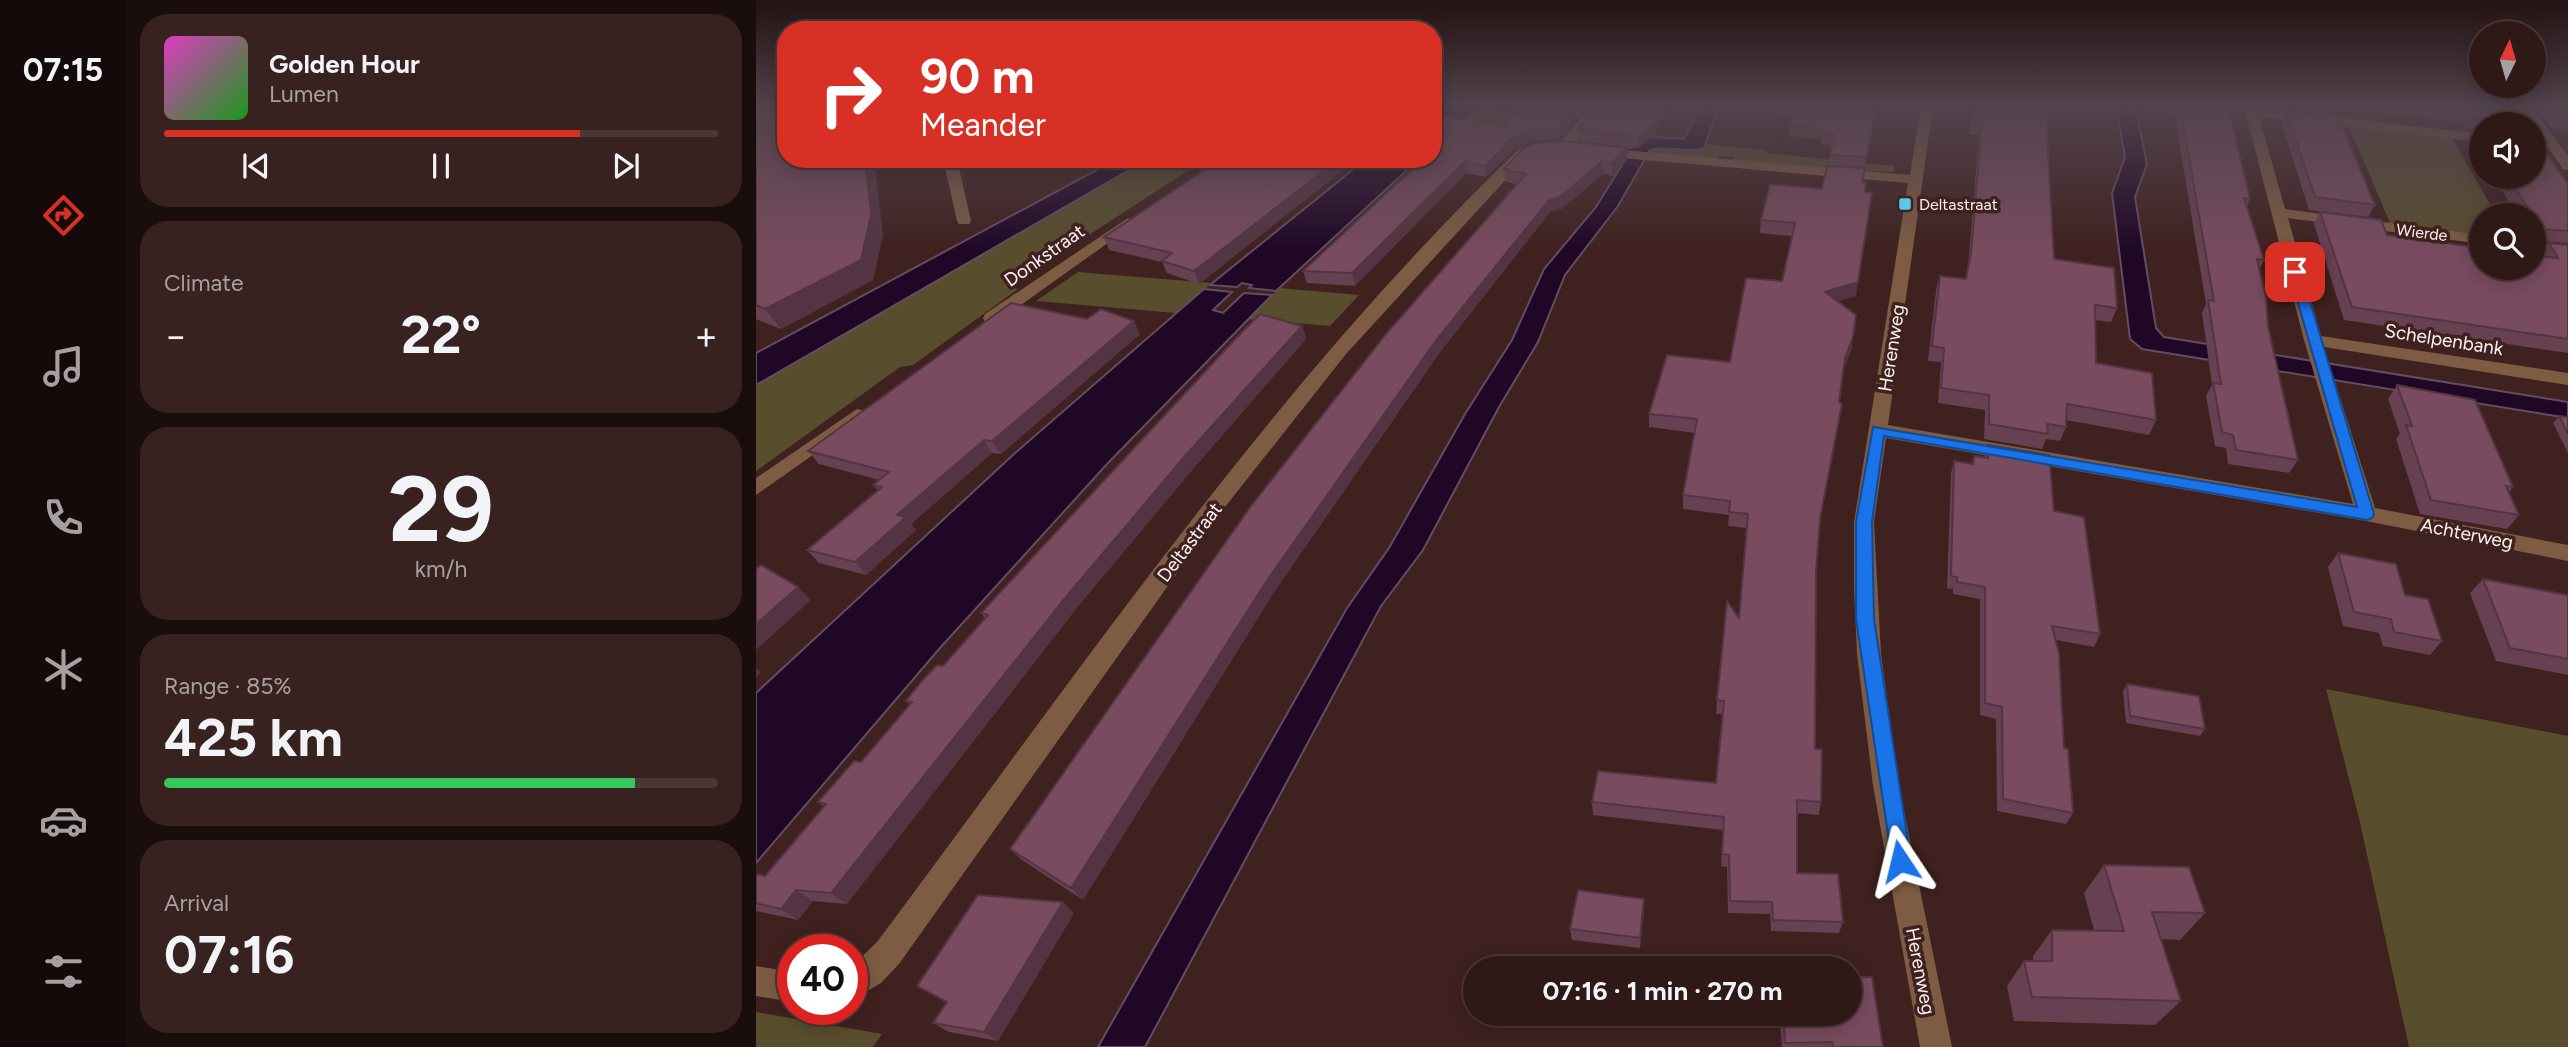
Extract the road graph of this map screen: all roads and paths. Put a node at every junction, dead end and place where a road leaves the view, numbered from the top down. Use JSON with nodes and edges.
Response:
{"nodes":[{"id":1,"x":1519,"y":155,"type":"edge"},
{"id":2,"x":1625,"y":155,"type":"edge"},
{"id":3,"x":1920,"y":155,"type":"edge"},
{"id":4,"x":2264,"y":155,"type":"edge"},
{"id":5,"x":952,"y":168,"type":"edge"},
{"id":6,"x":1917,"y":180,"type":"junction"},
{"id":7,"x":1148,"y":209,"type":"edge"},
{"id":8,"x":2280,"y":214,"type":"junction"},
{"id":9,"x":964,"y":221,"type":"dead end"},
{"id":10,"x":2469,"y":238,"type":"edge"},
{"id":11,"x":2546,"y":248,"type":"edge"},
{"id":12,"x":2568,"y":251,"type":"edge"},
{"id":13,"x":971,"y":332,"type":"edge"},
{"id":14,"x":2316,"y":349,"type":"junction"},
{"id":15,"x":2568,"y":379,"type":"edge"},
{"id":16,"x":869,"y":406,"type":"edge"},
{"id":17,"x":1878,"y":430,"type":"junction"},
{"id":18,"x":756,"y":488,"type":"edge"},
{"id":19,"x":2367,"y":514,"type":"junction"},
{"id":20,"x":2568,"y":553,"type":"edge"},
{"id":21,"x":868,"y":973,"type":"edge"},
{"id":22,"x":756,"y":982,"type":"edge"},
{"id":23,"x":777,"y":985,"type":"edge"},
{"id":24,"x":1936,"y":1047,"type":"edge"}],
"edges":[{"from":1,"to":21,"type":"street","name":"Deltastraat"},
{"from":2,"to":6,"type":"street","name":"Deltastraat"},
{"from":3,"to":6,"type":"street","name":"Herenweg"},
{"from":4,"to":8,"type":"street"},
{"from":5,"to":9,"type":"street"},
{"from":6,"to":17,"type":"street","name":"Herenweg"},
{"from":7,"to":13,"type":"street","name":"Donkstraat"},
{"from":8,"to":10,"type":"street","name":"Wierde"},
{"from":8,"to":14,"type":"street"},
{"from":11,"to":12,"type":"street"},
{"from":14,"to":15,"type":"street","name":"Schelpenbank"},
{"from":14,"to":19,"type":"street"},
{"from":16,"to":18,"type":"street"},
{"from":17,"to":19,"type":"street","name":"Achterweg"},
{"from":17,"to":24,"type":"street","name":"Herenweg"},
{"from":19,"to":20,"type":"street","name":"Achterweg"},
{"from":22,"to":23,"type":"street"}]}
